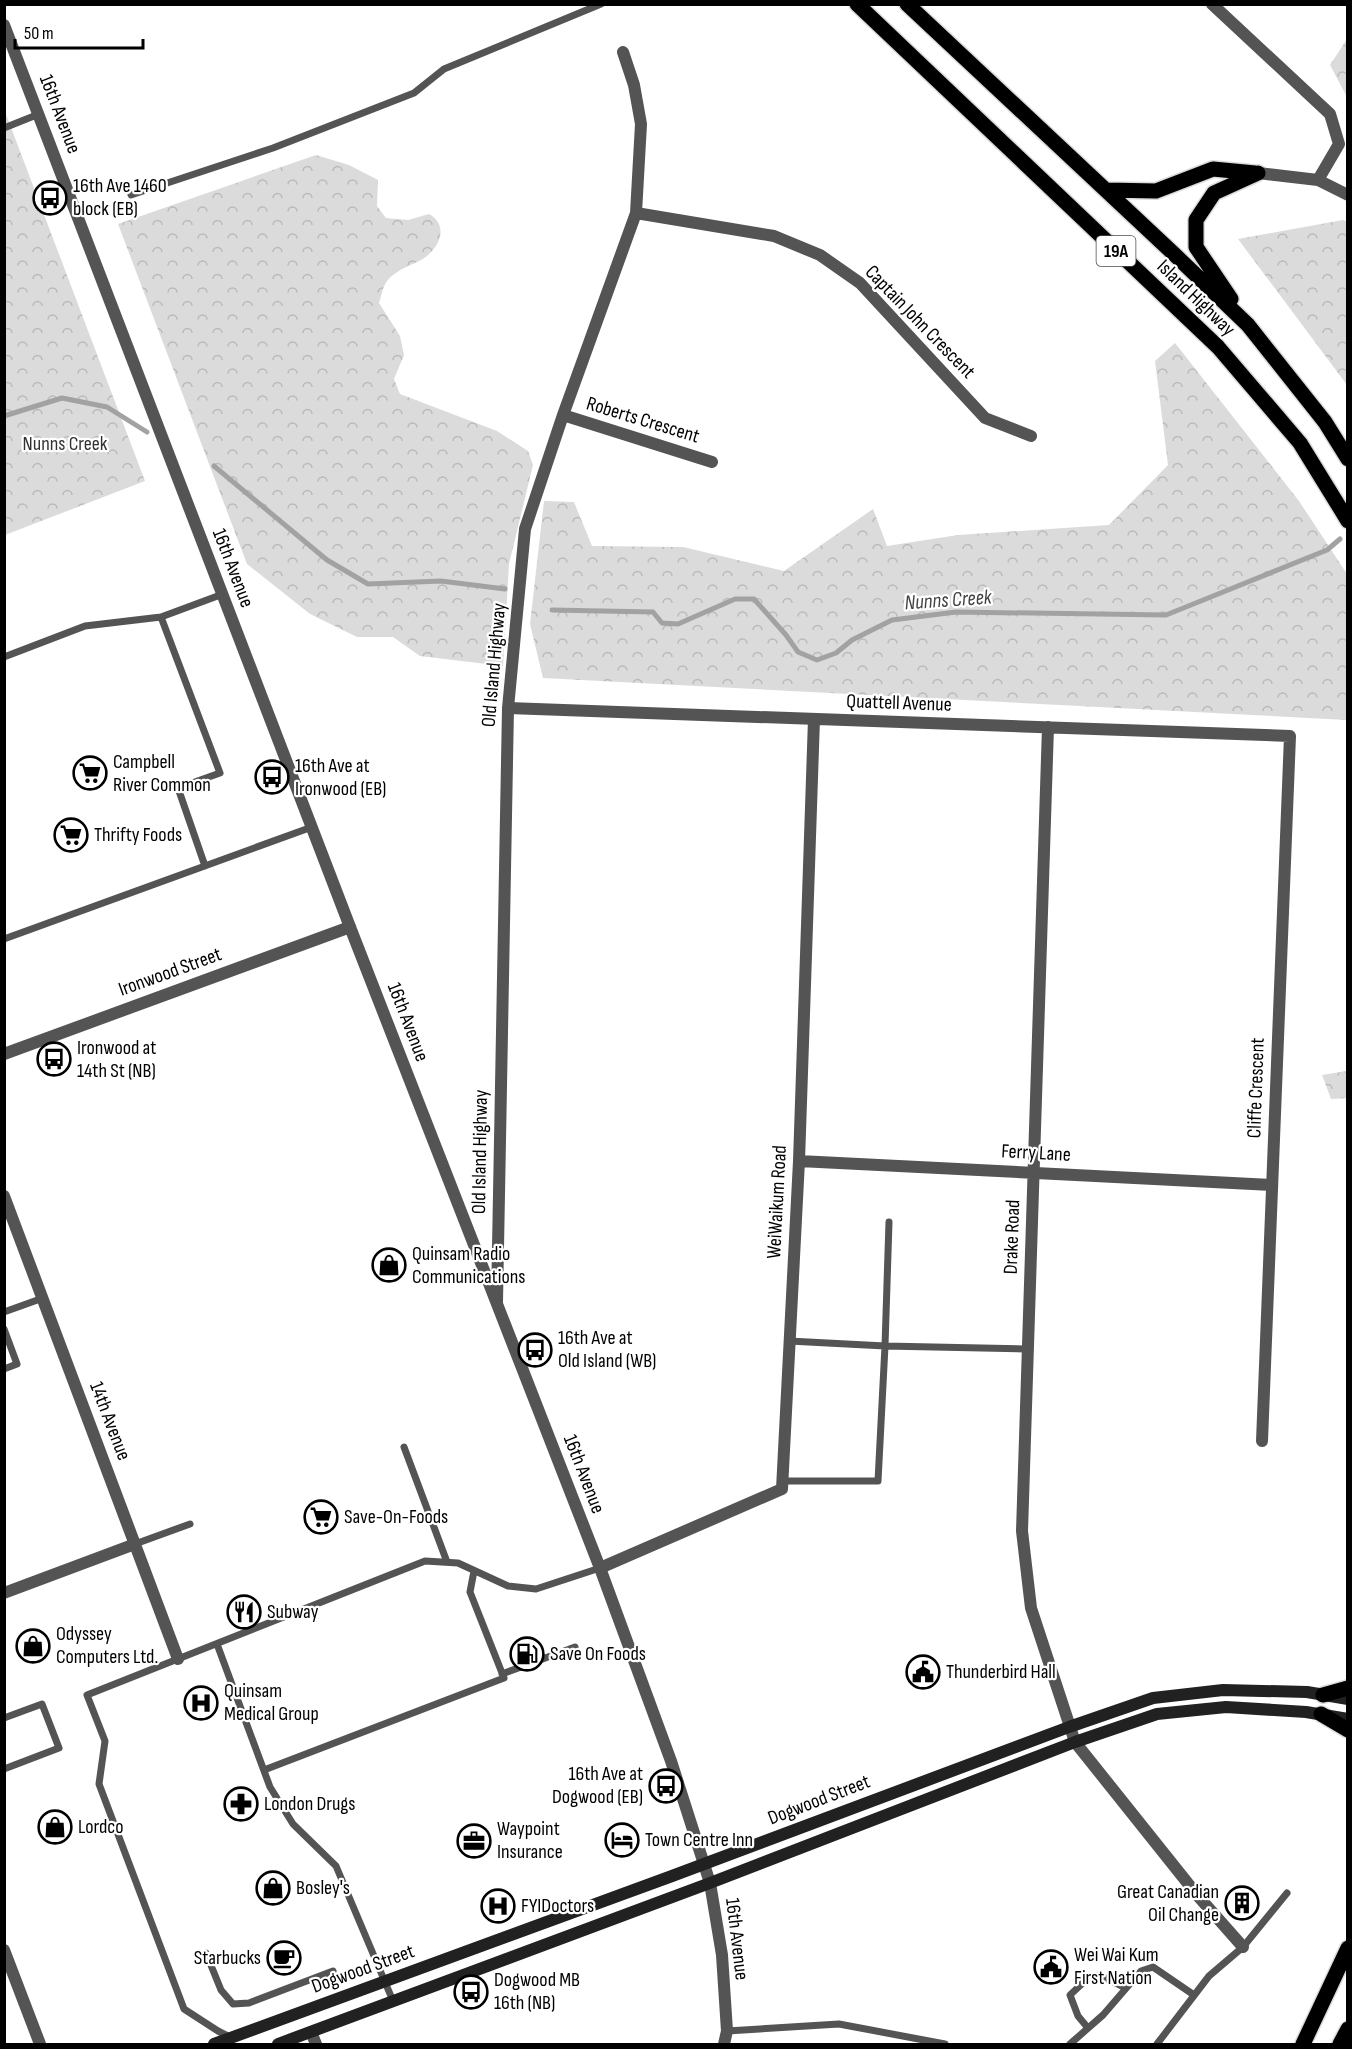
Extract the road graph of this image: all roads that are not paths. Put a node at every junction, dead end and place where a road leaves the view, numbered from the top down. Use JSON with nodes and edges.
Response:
{"nodes":[{"id":1,"x":601,"y":4,"type":"edge"},
{"id":2,"x":857,"y":4,"type":"edge"},
{"id":3,"x":907,"y":4,"type":"edge"},
{"id":4,"x":1212,"y":4,"type":"edge"},
{"id":5,"x":4,"y":24,"type":"edge"},
{"id":6,"x":623,"y":52,"type":"dead end"},
{"id":7,"x":39,"y":114,"type":"junction"},
{"id":8,"x":4,"y":128,"type":"edge"},
{"id":9,"x":1258,"y":173,"type":"junction"},
{"id":10,"x":1318,"y":180,"type":"junction"},
{"id":11,"x":1107,"y":190,"type":"junction"},
{"id":12,"x":130,"y":195,"type":"dead end"},
{"id":13,"x":1347,"y":195,"type":"edge"},
{"id":14,"x":636,"y":213,"type":"junction"},
{"id":15,"x":1248,"y":325,"type":"junction"},
{"id":16,"x":563,"y":416,"type":"junction"},
{"id":17,"x":1031,"y":436,"type":"dead end"},
{"id":18,"x":1347,"y":459,"type":"edge"},
{"id":19,"x":712,"y":462,"type":"dead end"},
{"id":20,"x":1347,"y":521,"type":"edge"},
{"id":21,"x":223,"y":594,"type":"junction"},
{"id":22,"x":161,"y":617,"type":"junction"},
{"id":23,"x":4,"y":657,"type":"edge"},
{"id":24,"x":508,"y":708,"type":"junction"},
{"id":25,"x":813,"y":719,"type":"junction"},
{"id":26,"x":1048,"y":727,"type":"junction"},
{"id":27,"x":1290,"y":736,"type":"joint"},
{"id":28,"x":312,"y":827,"type":"junction"},
{"id":29,"x":205,"y":866,"type":"junction"},
{"id":30,"x":350,"y":927,"type":"junction"},
{"id":31,"x":4,"y":939,"type":"edge"},
{"id":32,"x":4,"y":1054,"type":"edge"},
{"id":33,"x":799,"y":1161,"type":"junction"},
{"id":34,"x":1033,"y":1173,"type":"junction"},
{"id":35,"x":1272,"y":1185,"type":"junction"},
{"id":36,"x":4,"y":1196,"type":"edge"},
{"id":37,"x":889,"y":1222,"type":"dead end"},
{"id":38,"x":43,"y":1298,"type":"junction"},
{"id":39,"x":496,"y":1303,"type":"junction"},
{"id":40,"x":4,"y":1312,"type":"edge"},
{"id":41,"x":4,"y":1329,"type":"edge"},
{"id":42,"x":789,"y":1341,"type":"junction"},
{"id":43,"x":885,"y":1346,"type":"junction"},
{"id":44,"x":1028,"y":1349,"type":"junction"},
{"id":45,"x":4,"y":1369,"type":"edge"},
{"id":46,"x":1262,"y":1441,"type":"dead end"},
{"id":47,"x":404,"y":1447,"type":"dead end"},
{"id":48,"x":782,"y":1481,"type":"junction"},
{"id":49,"x":190,"y":1524,"type":"dead end"},
{"id":50,"x":135,"y":1544,"type":"junction"},
{"id":51,"x":447,"y":1562,"type":"junction"},
{"id":52,"x":600,"y":1568,"type":"junction"},
{"id":53,"x":474,"y":1570,"type":"junction"},
{"id":54,"x":4,"y":1593,"type":"edge"},
{"id":55,"x":217,"y":1644,"type":"junction"},
{"id":56,"x":575,"y":1647,"type":"dead end"},
{"id":57,"x":178,"y":1659,"type":"junction"},
{"id":58,"x":502,"y":1674,"type":"junction"},
{"id":59,"x":1347,"y":1688,"type":"edge"},
{"id":60,"x":1323,"y":1695,"type":"junction"},
{"id":61,"x":1347,"y":1699,"type":"edge"},
{"id":62,"x":1321,"y":1714,"type":"junction"},
{"id":63,"x":4,"y":1718,"type":"edge"},
{"id":64,"x":1347,"y":1719,"type":"edge"},
{"id":65,"x":1069,"y":1726,"type":"junction"},
{"id":66,"x":1347,"y":1730,"type":"edge"},
{"id":67,"x":1075,"y":1742,"type":"junction"},
{"id":68,"x":4,"y":1769,"type":"edge"},
{"id":69,"x":264,"y":1770,"type":"junction"},
{"id":70,"x":705,"y":1864,"type":"junction"},
{"id":71,"x":710,"y":1883,"type":"junction"},
{"id":72,"x":1287,"y":1893,"type":"dead end"},
{"id":73,"x":1243,"y":1947,"type":"junction"},
{"id":74,"x":1347,"y":1948,"type":"edge"},
{"id":75,"x":4,"y":1950,"type":"edge"},
{"id":76,"x":206,"y":1953,"type":"dead end"},
{"id":77,"x":333,"y":1971,"type":"dead end"},
{"id":78,"x":385,"y":1982,"type":"junction"},
{"id":79,"x":1126,"y":1988,"type":"junction"},
{"id":80,"x":1194,"y":1995,"type":"junction"},
{"id":81,"x":393,"y":2001,"type":"junction"},
{"id":82,"x":1088,"y":2028,"type":"junction"},
{"id":83,"x":1347,"y":2029,"type":"edge"},
{"id":84,"x":727,"y":2031,"type":"junction"},
{"id":85,"x":311,"y":2032,"type":"junction"},
{"id":86,"x":232,"y":2038,"type":"junction"},
{"id":87,"x":40,"y":2044,"type":"edge"},
{"id":88,"x":214,"y":2044,"type":"edge"},
{"id":89,"x":278,"y":2044,"type":"edge"},
{"id":90,"x":316,"y":2044,"type":"edge"},
{"id":91,"x":724,"y":2044,"type":"edge"},
{"id":92,"x":945,"y":2044,"type":"edge"},
{"id":93,"x":1070,"y":2044,"type":"edge"},
{"id":94,"x":1157,"y":2044,"type":"edge"},
{"id":95,"x":1303,"y":2044,"type":"edge"},
{"id":96,"x":1340,"y":2044,"type":"edge"}],
"edges":[{"from":1,"to":12,"type":"lane"},
{"from":2,"to":20,"type":"main road","name":"Island Highway","number":"19A"},
{"from":3,"to":11,"type":"main road","name":"Island Highway","number":"19A"},
{"from":4,"to":10,"type":"street"},
{"from":5,"to":7,"type":"street","name":"16th Avenue"},
{"from":6,"to":14,"type":"street","name":"Old Island Highway"},
{"from":7,"to":8,"type":"lane"},
{"from":7,"to":21,"type":"street","name":"16th Avenue"},
{"from":9,"to":10,"type":"street"},
{"from":9,"to":11,"type":"main road"},
{"from":9,"to":15,"type":"main road"},
{"from":10,"to":13,"type":"street"},
{"from":11,"to":15,"type":"main road","name":"Island Highway","number":"19A"},
{"from":14,"to":16,"type":"street","name":"Old Island Highway"},
{"from":14,"to":17,"type":"street","name":"Captain John Crescent"},
{"from":15,"to":18,"type":"main road","name":"Island Highway","number":"19A"},
{"from":16,"to":19,"type":"street","name":"Roberts Crescent"},
{"from":16,"to":24,"type":"street","name":"Old Island Highway"},
{"from":21,"to":22,"type":"lane"},
{"from":21,"to":28,"type":"street","name":"16th Avenue"},
{"from":22,"to":23,"type":"lane"},
{"from":22,"to":29,"type":"lane"},
{"from":24,"to":25,"type":"street","name":"Quattell Avenue"},
{"from":24,"to":39,"type":"street","name":"Old Island Highway"},
{"from":25,"to":26,"type":"street","name":"Quattell Avenue"},
{"from":25,"to":33,"type":"street","name":"WeiWaikum Road"},
{"from":26,"to":27,"type":"street","name":"Quattell Avenue"},
{"from":26,"to":34,"type":"street","name":"Drake Road"},
{"from":27,"to":35,"type":"street","name":"Cliffe Crescent"},
{"from":28,"to":29,"type":"lane"},
{"from":28,"to":30,"type":"street","name":"16th Avenue"},
{"from":29,"to":31,"type":"lane"},
{"from":30,"to":32,"type":"street","name":"Ironwood Street"},
{"from":30,"to":39,"type":"street","name":"16th Avenue"},
{"from":33,"to":34,"type":"street","name":"Ferry Lane"},
{"from":33,"to":42,"type":"street","name":"WeiWaikum Road"},
{"from":34,"to":35,"type":"street","name":"Ferry Lane"},
{"from":34,"to":44,"type":"street","name":"Drake Road"},
{"from":35,"to":46,"type":"street","name":"Cliffe Crescent"},
{"from":36,"to":38,"type":"street","name":"14th Avenue"},
{"from":37,"to":43,"type":"lane"},
{"from":38,"to":40,"type":"lane"},
{"from":38,"to":50,"type":"street","name":"14th Avenue"},
{"from":39,"to":52,"type":"street","name":"16th Avenue"},
{"from":41,"to":45,"type":"lane"},
{"from":42,"to":43,"type":"lane"},
{"from":42,"to":48,"type":"street","name":"WeiWaikum Road"},
{"from":43,"to":44,"type":"lane"},
{"from":43,"to":48,"type":"lane"},
{"from":44,"to":65,"type":"street","name":"Drake Road"},
{"from":47,"to":51,"type":"lane"},
{"from":48,"to":52,"type":"street"},
{"from":49,"to":50,"type":"lane"},
{"from":50,"to":54,"type":"street"},
{"from":50,"to":57,"type":"street","name":"14th Avenue"},
{"from":51,"to":53,"type":"lane"},
{"from":51,"to":55,"type":"lane"},
{"from":52,"to":53,"type":"lane"},
{"from":52,"to":70,"type":"street","name":"16th Avenue"},
{"from":53,"to":58,"type":"lane"},
{"from":55,"to":57,"type":"lane"},
{"from":55,"to":69,"type":"lane"},
{"from":56,"to":58,"type":"lane"},
{"from":57,"to":86,"type":"lane"},
{"from":58,"to":69,"type":"lane"},
{"from":59,"to":60,"type":"main road"},
{"from":60,"to":61,"type":"main road","name":"Dogwood Street"},
{"from":60,"to":65,"type":"main road","name":"Dogwood Street"},
{"from":62,"to":64,"type":"main road","name":"Dogwood Street"},
{"from":62,"to":66,"type":"main road"},
{"from":62,"to":67,"type":"main road","name":"Dogwood Street"},
{"from":63,"to":68,"type":"lane"},
{"from":65,"to":67,"type":"street","name":"Drake Road"},
{"from":65,"to":70,"type":"main road","name":"Dogwood Street"},
{"from":67,"to":71,"type":"main road","name":"Dogwood Street"},
{"from":67,"to":73,"type":"street","name":"Drake Road"},
{"from":69,"to":78,"type":"lane"},
{"from":70,"to":71,"type":"street","name":"16th Avenue"},
{"from":70,"to":78,"type":"main road","name":"Dogwood Street"},
{"from":71,"to":81,"type":"main road","name":"Dogwood Street"},
{"from":71,"to":84,"type":"street","name":"16th Avenue"},
{"from":72,"to":73,"type":"lane"},
{"from":73,"to":80,"type":"lane"},
{"from":74,"to":95,"type":"main road"},
{"from":75,"to":87,"type":"street"},
{"from":76,"to":77,"type":"lane"},
{"from":78,"to":81,"type":"lane"},
{"from":78,"to":86,"type":"main road","name":"Dogwood Street"},
{"from":79,"to":80,"type":"lane"},
{"from":79,"to":82,"type":"lane"},
{"from":79,"to":82,"type":"lane"},
{"from":80,"to":94,"type":"lane"},
{"from":81,"to":85,"type":"main road","name":"Dogwood Street"},
{"from":82,"to":93,"type":"lane"},
{"from":83,"to":96,"type":"main road"},
{"from":84,"to":91,"type":"street","name":"16th Avenue"},
{"from":84,"to":92,"type":"lane"},
{"from":85,"to":89,"type":"main road","name":"Dogwood Street"},
{"from":85,"to":90,"type":"street"},
{"from":86,"to":88,"type":"main road","name":"Dogwood Street"}]}
